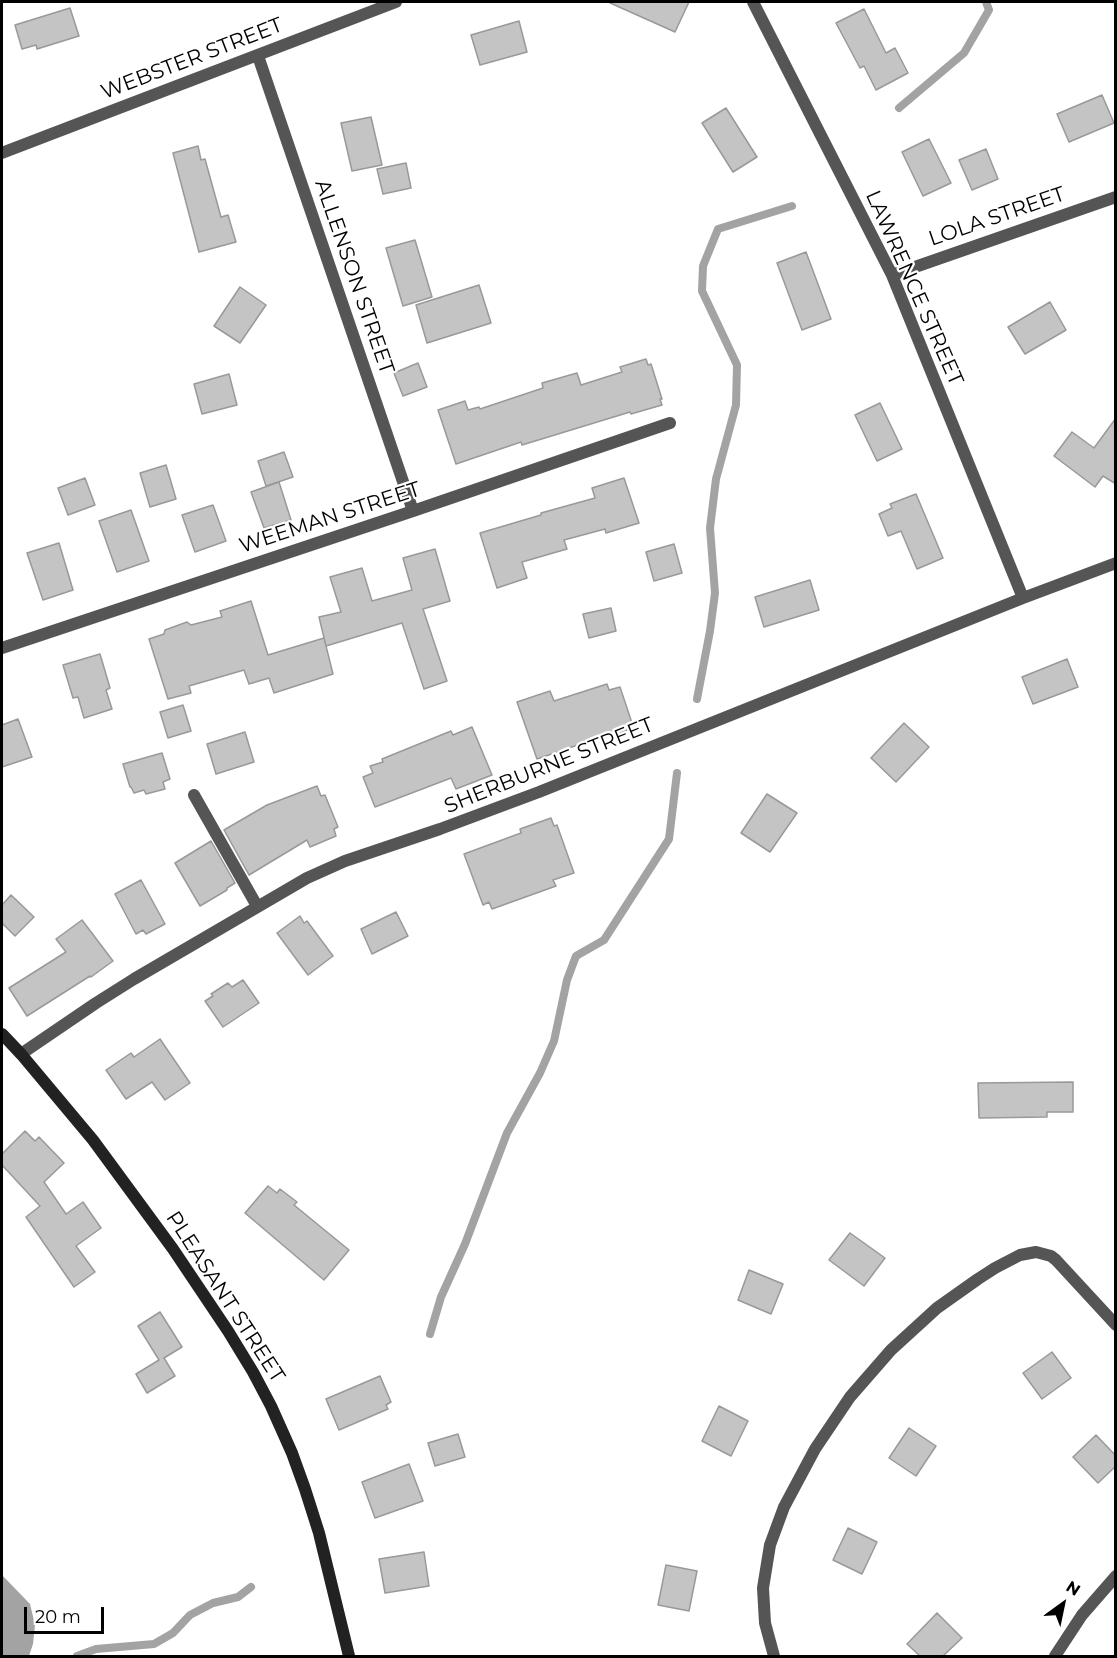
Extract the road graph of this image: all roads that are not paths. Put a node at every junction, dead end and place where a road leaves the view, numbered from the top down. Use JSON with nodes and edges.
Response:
{"nodes":[{"id":1,"x":396,"y":2,"type":"edge"},
{"id":2,"x":753,"y":2,"type":"edge"},
{"id":3,"x":258,"y":56,"type":"junction"},
{"id":4,"x":2,"y":153,"type":"edge"},
{"id":5,"x":1116,"y":196,"type":"edge"},
{"id":6,"x":892,"y":275,"type":"junction"},
{"id":7,"x":670,"y":423,"type":"dead end"},
{"id":8,"x":413,"y":511,"type":"junction"},
{"id":9,"x":1116,"y":563,"type":"edge"},
{"id":10,"x":1023,"y":598,"type":"junction"},
{"id":11,"x":2,"y":648,"type":"edge"},
{"id":12,"x":194,"y":795,"type":"dead end"},
{"id":13,"x":257,"y":906,"type":"junction"},
{"id":14,"x":2,"y":1034,"type":"edge"},
{"id":15,"x":21,"y":1054,"type":"junction"},
{"id":16,"x":1116,"y":1325,"type":"edge"},
{"id":17,"x":1116,"y":1576,"type":"edge"},
{"id":18,"x":349,"y":1656,"type":"edge"},
{"id":19,"x":774,"y":1656,"type":"edge"},
{"id":20,"x":1055,"y":1656,"type":"edge"}],
"edges":[{"from":1,"to":3,"type":"street","name":"WEBSTER STREET"},
{"from":2,"to":6,"type":"street","name":"LAWRENCE STREET"},
{"from":3,"to":4,"type":"street","name":"WEBSTER STREET"},
{"from":3,"to":8,"type":"street","name":"ALLENSON STREET"},
{"from":5,"to":6,"type":"street","name":"LOLA STREET"},
{"from":6,"to":10,"type":"street","name":"LAWRENCE STREET"},
{"from":7,"to":8,"type":"street","name":"WEEMAN STREET"},
{"from":8,"to":11,"type":"street","name":"WEEMAN STREET"},
{"from":9,"to":10,"type":"street","name":"SHERBURNE STREET"},
{"from":10,"to":13,"type":"street","name":"SHERBURNE STREET"},
{"from":12,"to":13,"type":"street"},
{"from":13,"to":15,"type":"street","name":"SHERBURNE STREET"},
{"from":14,"to":15,"type":"main road","name":"PLEASANT STREET"},
{"from":15,"to":18,"type":"main road","name":"PLEASANT STREET"},
{"from":16,"to":19,"type":"street"},
{"from":17,"to":20,"type":"street"}]}
